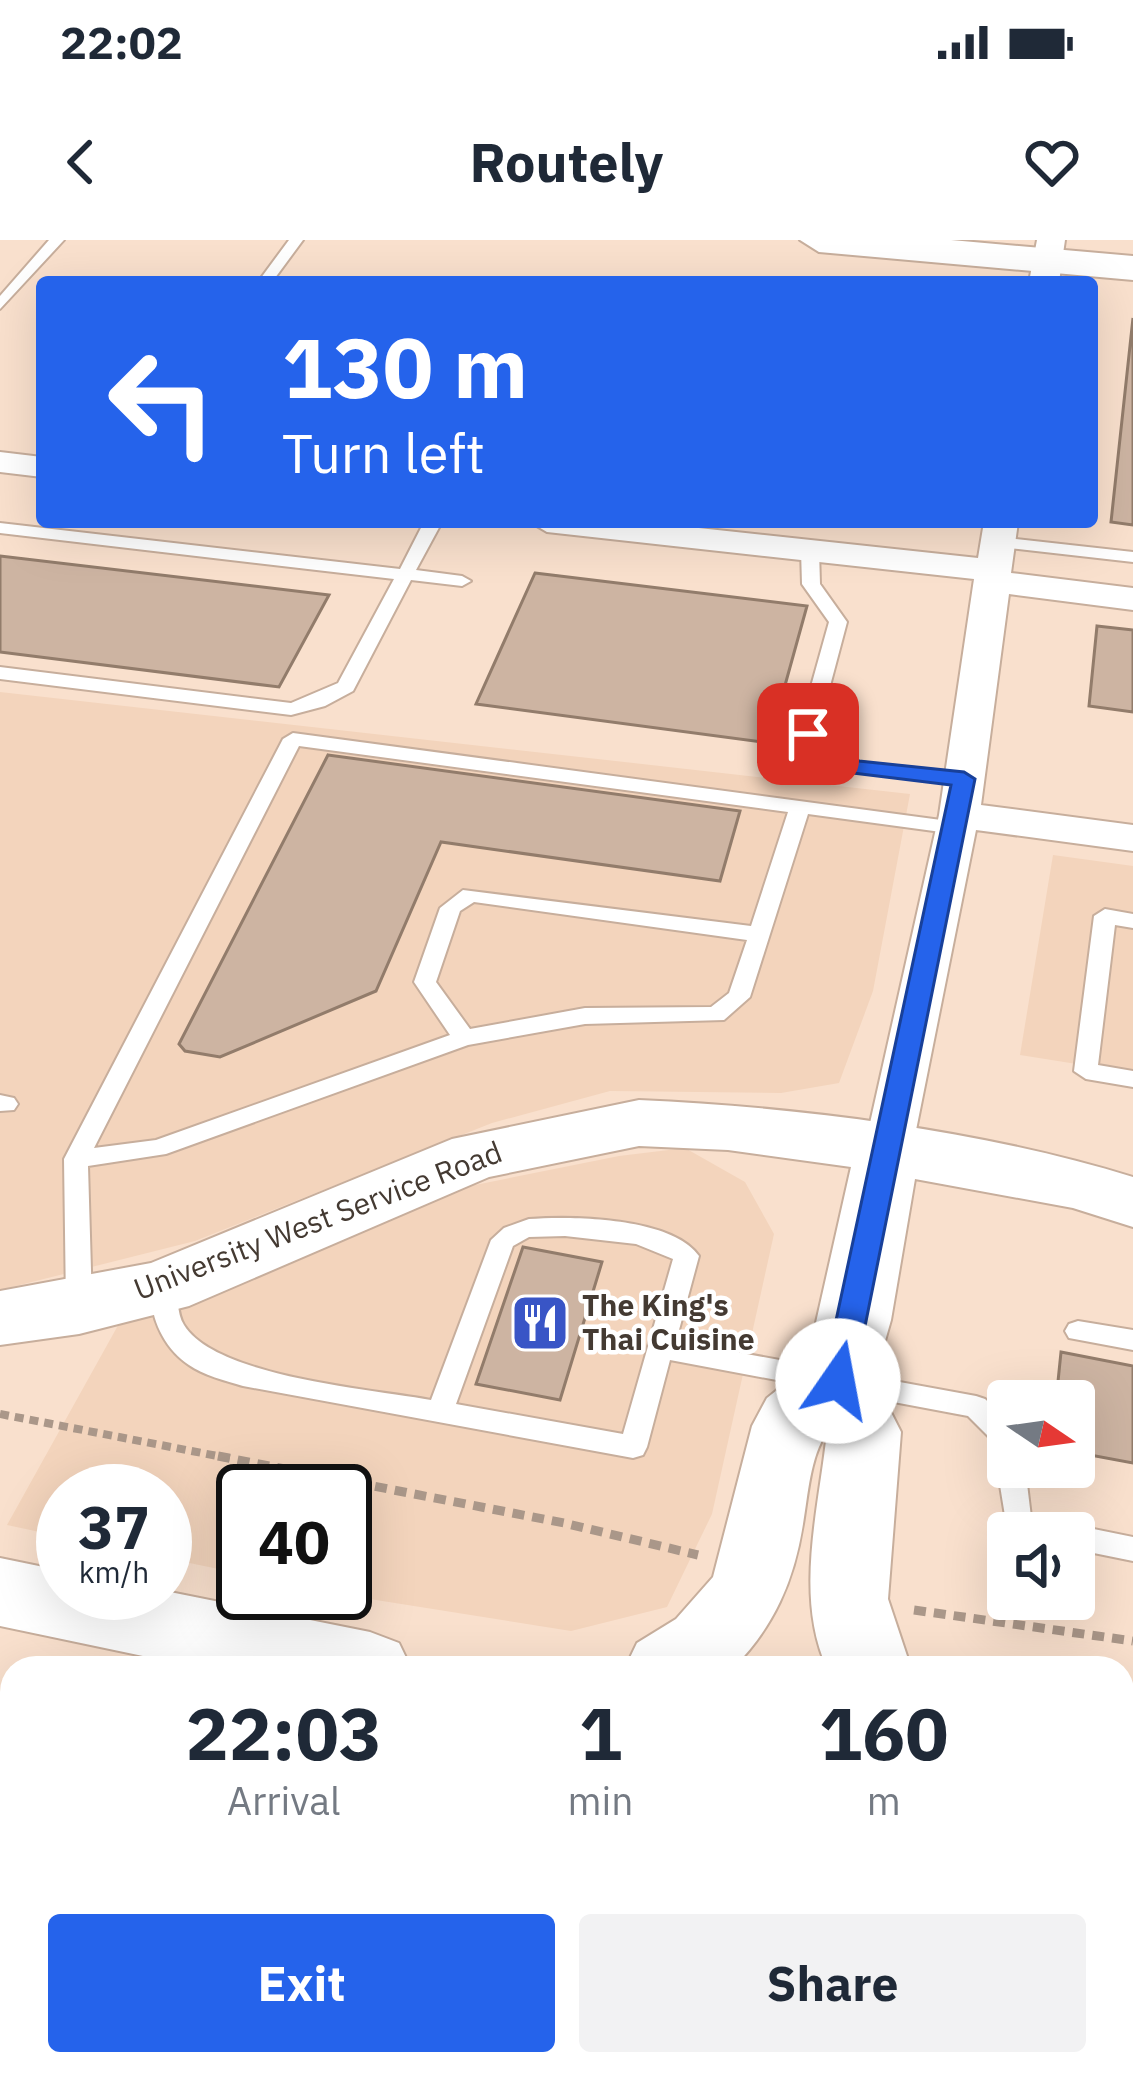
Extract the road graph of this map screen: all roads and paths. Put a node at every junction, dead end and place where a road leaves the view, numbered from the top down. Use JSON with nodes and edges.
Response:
{"nodes":[{"id":1,"x":57,"y":240,"type":"edge"},
{"id":2,"x":296,"y":240,"type":"edge"},
{"id":3,"x":819,"y":240,"type":"edge"},
{"id":4,"x":1048,"y":261,"type":"edge"},
{"id":5,"x":1133,"y":268,"type":"edge"},
{"id":6,"x":269,"y":276,"type":"edge"},
{"id":7,"x":0,"y":305,"type":"edge"},
{"id":8,"x":0,"y":462,"type":"edge"},
{"id":9,"x":36,"y":465,"type":"edge"},
{"id":10,"x":0,"y":528,"type":"edge"},
{"id":11,"x":430,"y":528,"type":"edge"},
{"id":12,"x":604,"y":528,"type":"edge"},
{"id":13,"x":809,"y":550,"type":"junction"},
{"id":14,"x":995,"y":554,"type":"edge"},
{"id":15,"x":1133,"y":557,"type":"edge"},
{"id":16,"x":406,"y":577,"type":"junction"},
{"id":17,"x":462,"y":581,"type":"dead end"},
{"id":18,"x":1133,"y":599,"type":"edge"},
{"id":19,"x":0,"y":674,"type":"edge"},
{"id":20,"x":800,"y":807,"type":"junction"},
{"id":21,"x":960,"y":807,"type":"junction"},
{"id":22,"x":1133,"y":838,"type":"edge"},
{"id":23,"x":1133,"y":921,"type":"edge"},
{"id":24,"x":756,"y":934,"type":"junction"},
{"id":25,"x":464,"y":1038,"type":"junction"},
{"id":26,"x":1133,"y":1079,"type":"edge"},
{"id":27,"x":888,"y":1150,"type":"junction"},
{"id":28,"x":76,"y":1159,"type":"junction"},
{"id":29,"x":1133,"y":1202,"type":"edge"},
{"id":30,"x":164,"y":1287,"type":"junction"},
{"id":31,"x":80,"y":1307,"type":"junction"},
{"id":32,"x":0,"y":1318,"type":"edge"},
{"id":33,"x":1078,"y":1331,"type":"dead end"},
{"id":34,"x":1133,"y":1340,"type":"edge"},
{"id":35,"x":661,"y":1348,"type":"junction"},
{"id":36,"x":838,"y":1381,"type":"junction"},
{"id":37,"x":440,"y":1412,"type":"junction"},
{"id":38,"x":0,"y":1414,"type":"edge"},
{"id":39,"x":987,"y":1418,"type":"edge"},
{"id":40,"x":1095,"y":1542,"type":"edge"},
{"id":41,"x":1133,"y":1549,"type":"edge"},
{"id":42,"x":704,"y":1557,"type":"dead end"},
{"id":43,"x":0,"y":1592,"type":"edge"},
{"id":44,"x":886,"y":1638,"type":"edge"},
{"id":45,"x":1133,"y":1641,"type":"edge"},
{"id":46,"x":312,"y":1656,"type":"edge"},
{"id":47,"x":689,"y":1656,"type":"edge"}],
"edges":[{"from":1,"to":7,"type":"lane"},
{"from":2,"to":6,"type":"lane"},
{"from":3,"to":4,"type":"street"},
{"from":4,"to":5,"type":"street"},
{"from":8,"to":9,"type":"street"},
{"from":10,"to":16,"type":"lane"},
{"from":11,"to":16,"type":"lane"},
{"from":12,"to":13,"type":"street"},
{"from":13,"to":14,"type":"street"},
{"from":13,"to":21,"type":"lane"},
{"from":14,"to":15,"type":"lane"},
{"from":14,"to":18,"type":"street"},
{"from":14,"to":21,"type":"street"},
{"from":16,"to":17,"type":"lane"},
{"from":16,"to":19,"type":"lane"},
{"from":20,"to":21,"type":"lane"},
{"from":20,"to":24,"type":"lane"},
{"from":20,"to":28,"type":"lane"},
{"from":21,"to":22,"type":"street"},
{"from":21,"to":27,"type":"street"},
{"from":23,"to":26,"type":"lane"},
{"from":24,"to":25,"type":"lane"},
{"from":24,"to":25,"type":"lane"},
{"from":25,"to":28,"type":"lane"},
{"from":27,"to":29,"type":"street","name":"University West Service Road"},
{"from":27,"to":30,"type":"street","name":"University West Service Road"},
{"from":27,"to":36,"type":"street"},
{"from":28,"to":31,"type":"lane"},
{"from":30,"to":31,"type":"street","name":"University West Service Road"},
{"from":30,"to":37,"type":"lane"},
{"from":31,"to":32,"type":"street","name":"University West Service Road"},
{"from":33,"to":34,"type":"lane"},
{"from":35,"to":36,"type":"lane"},
{"from":35,"to":37,"type":"lane"},
{"from":35,"to":37,"type":"lane"},
{"from":36,"to":39,"type":"lane"},
{"from":36,"to":44,"type":"street"},
{"from":36,"to":47,"type":"street"},
{"from":38,"to":42,"type":"path"},
{"from":40,"to":41,"type":"lane"},
{"from":43,"to":46,"type":"street"},
{"from":44,"to":45,"type":"path"}]}
